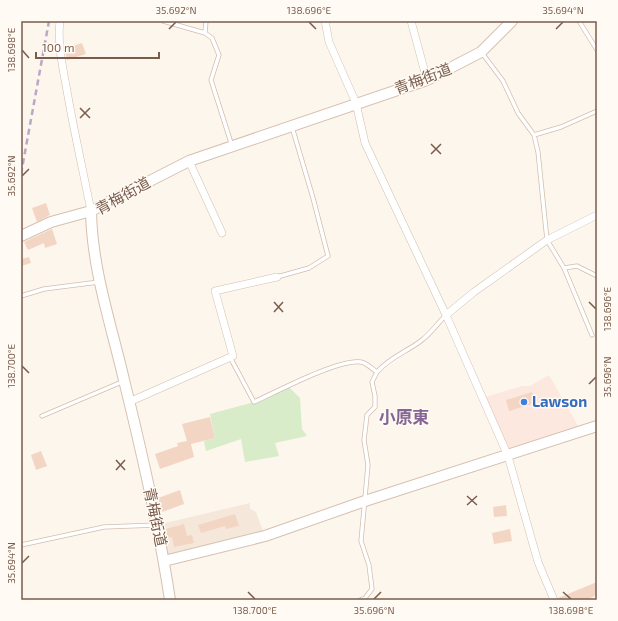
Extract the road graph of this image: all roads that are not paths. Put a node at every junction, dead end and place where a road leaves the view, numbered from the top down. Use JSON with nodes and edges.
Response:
{"nodes":[{"id":1,"x":60,"y":21,"type":"edge"},
{"id":2,"x":163,"y":21,"type":"edge"},
{"id":3,"x":206,"y":21,"type":"edge"},
{"id":4,"x":325,"y":21,"type":"edge"},
{"id":5,"x":411,"y":21,"type":"edge"},
{"id":6,"x":512,"y":21,"type":"edge"},
{"id":7,"x":579,"y":21,"type":"edge"},
{"id":8,"x":205,"y":33,"type":"junction"},
{"id":9,"x":597,"y":42,"type":"edge"},
{"id":10,"x":593,"y":44,"type":"junction"},
{"id":11,"x":597,"y":50,"type":"edge"},
{"id":12,"x":481,"y":52,"type":"junction"},
{"id":13,"x":427,"y":80,"type":"junction"},
{"id":14,"x":356,"y":103,"type":"junction"},
{"id":15,"x":597,"y":111,"type":"edge"},
{"id":16,"x":292,"y":124,"type":"junction"},
{"id":17,"x":534,"y":136,"type":"junction"},
{"id":18,"x":232,"y":146,"type":"junction"},
{"id":19,"x":189,"y":161,"type":"junction"},
{"id":20,"x":91,"y":211,"type":"junction"},
{"id":21,"x":597,"y":215,"type":"edge"},
{"id":22,"x":222,"y":233,"type":"dead end"},
{"id":23,"x":21,"y":236,"type":"edge"},
{"id":24,"x":547,"y":240,"type":"junction"},
{"id":25,"x":564,"y":268,"type":"junction"},
{"id":26,"x":597,"y":276,"type":"edge"},
{"id":27,"x":277,"y":277,"type":"joint"},
{"id":28,"x":100,"y":282,"type":"junction"},
{"id":29,"x":21,"y":296,"type":"edge"},
{"id":30,"x":446,"y":315,"type":"junction"},
{"id":31,"x":592,"y":335,"type":"dead end"},
{"id":32,"x":230,"y":357,"type":"junction"},
{"id":33,"x":377,"y":372,"type":"junction"},
{"id":34,"x":125,"y":380,"type":"junction"},
{"id":35,"x":129,"y":402,"type":"junction"},
{"id":36,"x":42,"y":416,"type":"dead end"},
{"id":37,"x":597,"y":426,"type":"edge"},
{"id":38,"x":508,"y":456,"type":"junction"},
{"id":39,"x":365,"y":501,"type":"junction"},
{"id":40,"x":157,"y":525,"type":"junction"},
{"id":41,"x":21,"y":545,"type":"edge"},
{"id":42,"x":164,"y":561,"type":"junction"},
{"id":43,"x":170,"y":600,"type":"edge"},
{"id":44,"x":360,"y":600,"type":"edge"},
{"id":45,"x":554,"y":600,"type":"edge"}],
"edges":[{"from":1,"to":20,"type":"street"},
{"from":2,"to":8,"type":"lane"},
{"from":3,"to":8,"type":"lane"},
{"from":4,"to":14,"type":"street"},
{"from":5,"to":13,"type":"street"},
{"from":6,"to":12,"type":"main road","name":"青梅街道"},
{"from":7,"to":10,"type":"lane"},
{"from":8,"to":18,"type":"lane"},
{"from":9,"to":10,"type":"lane"},
{"from":10,"to":11,"type":"lane"},
{"from":12,"to":13,"type":"main road","name":"青梅街道"},
{"from":12,"to":17,"type":"lane"},
{"from":13,"to":14,"type":"main road","name":"青梅街道"},
{"from":14,"to":16,"type":"main road","name":"青梅街道"},
{"from":14,"to":30,"type":"street"},
{"from":15,"to":17,"type":"lane"},
{"from":16,"to":18,"type":"main road","name":"青梅街道"},
{"from":16,"to":27,"type":"lane"},
{"from":17,"to":24,"type":"lane"},
{"from":18,"to":19,"type":"main road","name":"青梅街道"},
{"from":19,"to":20,"type":"main road","name":"青梅街道"},
{"from":19,"to":22,"type":"street"},
{"from":20,"to":23,"type":"main road"},
{"from":20,"to":28,"type":"main road","name":"青梅街道"},
{"from":21,"to":24,"type":"street"},
{"from":24,"to":25,"type":"lane"},
{"from":24,"to":30,"type":"street"},
{"from":25,"to":26,"type":"lane"},
{"from":25,"to":31,"type":"lane"},
{"from":27,"to":32,"type":"street"},
{"from":28,"to":29,"type":"lane"},
{"from":28,"to":34,"type":"main road","name":"青梅街道"},
{"from":30,"to":33,"type":"lane"},
{"from":30,"to":38,"type":"street"},
{"from":32,"to":33,"type":"lane"},
{"from":32,"to":35,"type":"street"},
{"from":33,"to":39,"type":"lane"},
{"from":34,"to":35,"type":"main road","name":"青梅街道"},
{"from":34,"to":36,"type":"lane"},
{"from":35,"to":40,"type":"main road","name":"青梅街道"},
{"from":37,"to":38,"type":"main road"},
{"from":38,"to":39,"type":"main road"},
{"from":38,"to":45,"type":"street"},
{"from":39,"to":42,"type":"main road"},
{"from":39,"to":44,"type":"lane"},
{"from":40,"to":41,"type":"lane"},
{"from":40,"to":42,"type":"main road","name":"青梅街道"},
{"from":42,"to":43,"type":"main road","name":"青梅街道"}]}
